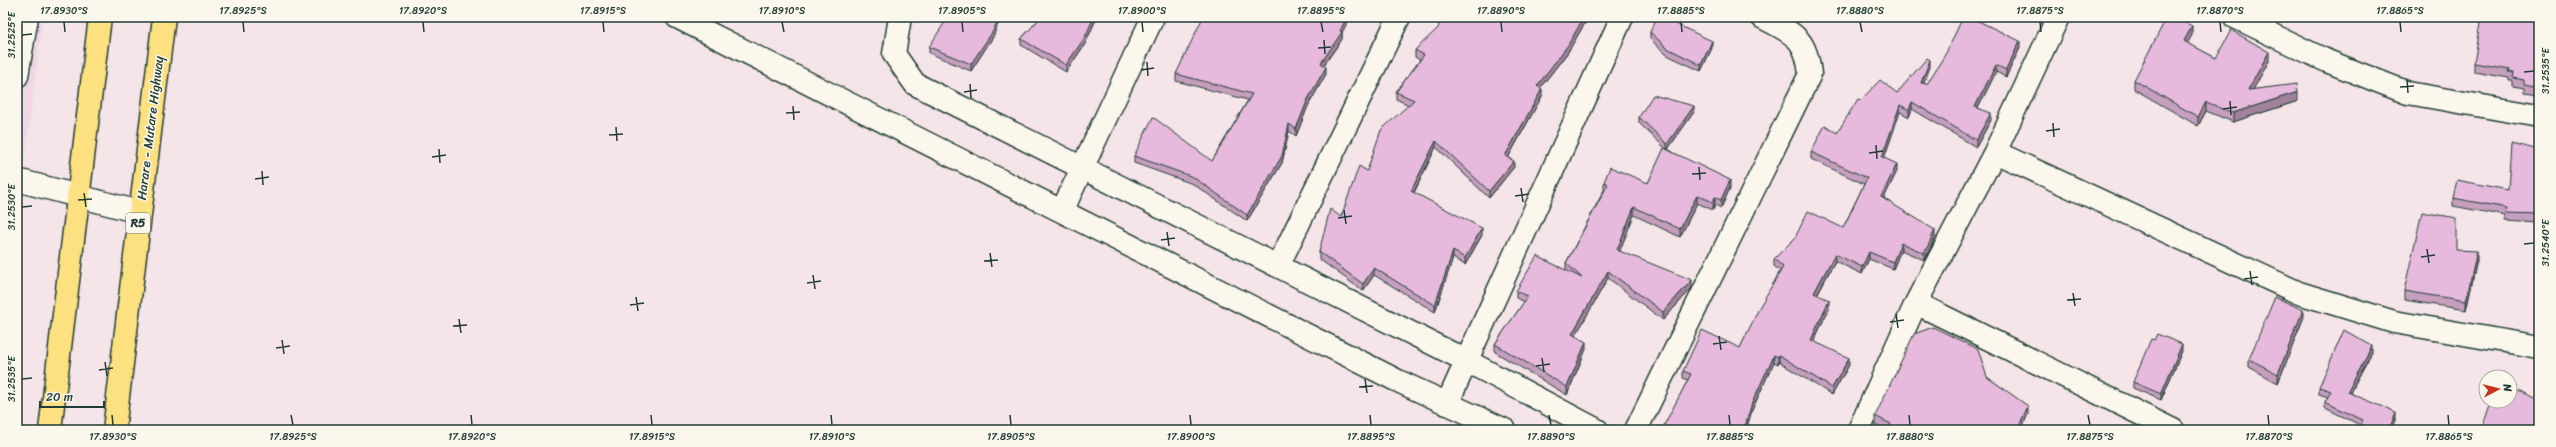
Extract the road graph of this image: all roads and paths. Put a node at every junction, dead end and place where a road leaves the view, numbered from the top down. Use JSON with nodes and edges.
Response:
{"nodes":[{"id":1,"x":27,"y":17,"type":"edge"},
{"id":2,"x":100,"y":17,"type":"edge"},
{"id":3,"x":164,"y":17,"type":"edge"},
{"id":4,"x":677,"y":17,"type":"edge"},
{"id":5,"x":900,"y":17,"type":"edge"},
{"id":6,"x":1152,"y":17,"type":"edge"},
{"id":7,"x":1399,"y":17,"type":"edge"},
{"id":8,"x":1622,"y":17,"type":"edge"},
{"id":9,"x":1762,"y":17,"type":"edge"},
{"id":10,"x":2058,"y":17,"type":"edge"},
{"id":11,"x":2235,"y":17,"type":"edge"},
{"id":12,"x":17,"y":76,"type":"edge"},
{"id":13,"x":2539,"y":116,"type":"edge"},
{"id":14,"x":1995,"y":152,"type":"junction"},
{"id":15,"x":1082,"y":168,"type":"junction"},
{"id":16,"x":17,"y":180,"type":"edge"},
{"id":17,"x":77,"y":196,"type":"junction"},
{"id":18,"x":1062,"y":211,"type":"junction"},
{"id":19,"x":139,"y":212,"type":"junction"},
{"id":20,"x":1278,"y":266,"type":"junction"},
{"id":21,"x":1916,"y":303,"type":"junction"},
{"id":22,"x":2539,"y":347,"type":"edge"},
{"id":23,"x":1467,"y":361,"type":"junction"},
{"id":24,"x":1447,"y":404,"type":"junction"},
{"id":25,"x":50,"y":430,"type":"edge"},
{"id":26,"x":114,"y":430,"type":"edge"},
{"id":27,"x":1505,"y":430,"type":"edge"},
{"id":28,"x":1597,"y":430,"type":"edge"},
{"id":29,"x":1636,"y":430,"type":"edge"},
{"id":30,"x":1859,"y":430,"type":"edge"},
{"id":31,"x":2173,"y":430,"type":"edge"}],
"edges":[{"from":1,"to":12,"type":"street"},
{"from":2,"to":17,"type":"highway"},
{"from":3,"to":19,"type":"highway","name":"Harare - Mutare Highway","number":"R5"},
{"from":4,"to":18,"type":"street"},
{"from":5,"to":15,"type":"street"},
{"from":6,"to":15,"type":"street"},
{"from":7,"to":20,"type":"street"},
{"from":8,"to":23,"type":"street"},
{"from":9,"to":29,"type":"street"},
{"from":10,"to":14,"type":"street"},
{"from":11,"to":13,"type":"street"},
{"from":14,"to":21,"type":"street"},
{"from":14,"to":22,"type":"street"},
{"from":15,"to":18,"type":"street"},
{"from":15,"to":20,"type":"street"},
{"from":16,"to":17,"type":"street"},
{"from":17,"to":19,"type":"street"},
{"from":17,"to":25,"type":"highway"},
{"from":18,"to":24,"type":"street"},
{"from":19,"to":26,"type":"highway","name":"Harare - Mutare Highway","number":"R5"},
{"from":20,"to":23,"type":"street"},
{"from":21,"to":30,"type":"street"},
{"from":21,"to":31,"type":"street"},
{"from":23,"to":24,"type":"street"},
{"from":23,"to":28,"type":"street"},
{"from":24,"to":27,"type":"street"}]}
